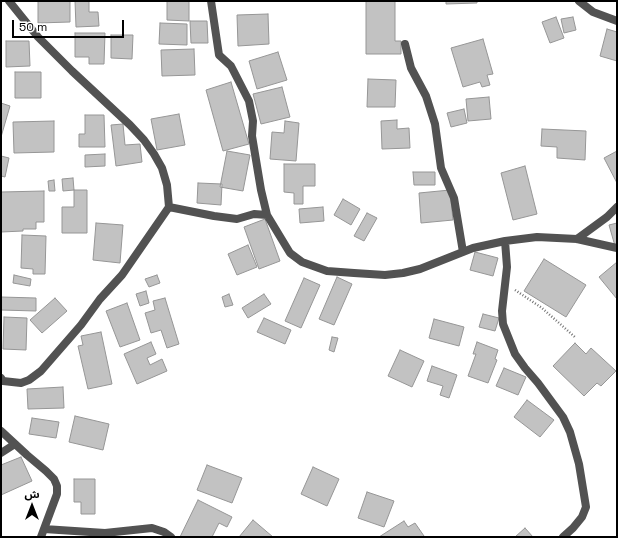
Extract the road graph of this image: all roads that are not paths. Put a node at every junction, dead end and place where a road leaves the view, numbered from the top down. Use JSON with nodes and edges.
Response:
{"nodes":[{"id":1,"x":9,"y":1,"type":"edge"},
{"id":2,"x":211,"y":1,"type":"edge"},
{"id":3,"x":579,"y":1,"type":"edge"},
{"id":4,"x":617,"y":21,"type":"edge"},
{"id":5,"x":405,"y":44,"type":"dead end"},
{"id":6,"x":169,"y":207,"type":"junction"},
{"id":7,"x":617,"y":207,"type":"edge"},
{"id":8,"x":267,"y":215,"type":"junction"},
{"id":9,"x":577,"y":239,"type":"junction"},
{"id":10,"x":505,"y":240,"type":"junction"},
{"id":11,"x":617,"y":248,"type":"edge"},
{"id":12,"x":462,"y":252,"type":"junction"},
{"id":13,"x":1,"y":378,"type":"edge"},
{"id":14,"x":1,"y":431,"type":"edge"},
{"id":15,"x":15,"y":444,"type":"junction"},
{"id":16,"x":1,"y":453,"type":"edge"},
{"id":17,"x":44,"y":529,"type":"junction"},
{"id":18,"x":41,"y":537,"type":"edge"},
{"id":19,"x":171,"y":537,"type":"edge"},
{"id":20,"x":563,"y":537,"type":"edge"}],
"edges":[{"from":1,"to":6,"type":"street"},
{"from":2,"to":8,"type":"street"},
{"from":3,"to":4,"type":"street"},
{"from":5,"to":12,"type":"street"},
{"from":6,"to":8,"type":"street"},
{"from":6,"to":13,"type":"street"},
{"from":7,"to":9,"type":"street"},
{"from":8,"to":12,"type":"street"},
{"from":9,"to":10,"type":"street"},
{"from":9,"to":11,"type":"street"},
{"from":10,"to":12,"type":"street"},
{"from":10,"to":20,"type":"street"},
{"from":14,"to":15,"type":"street"},
{"from":15,"to":16,"type":"street"},
{"from":15,"to":17,"type":"street"},
{"from":17,"to":18,"type":"street"},
{"from":17,"to":19,"type":"street"}]}
